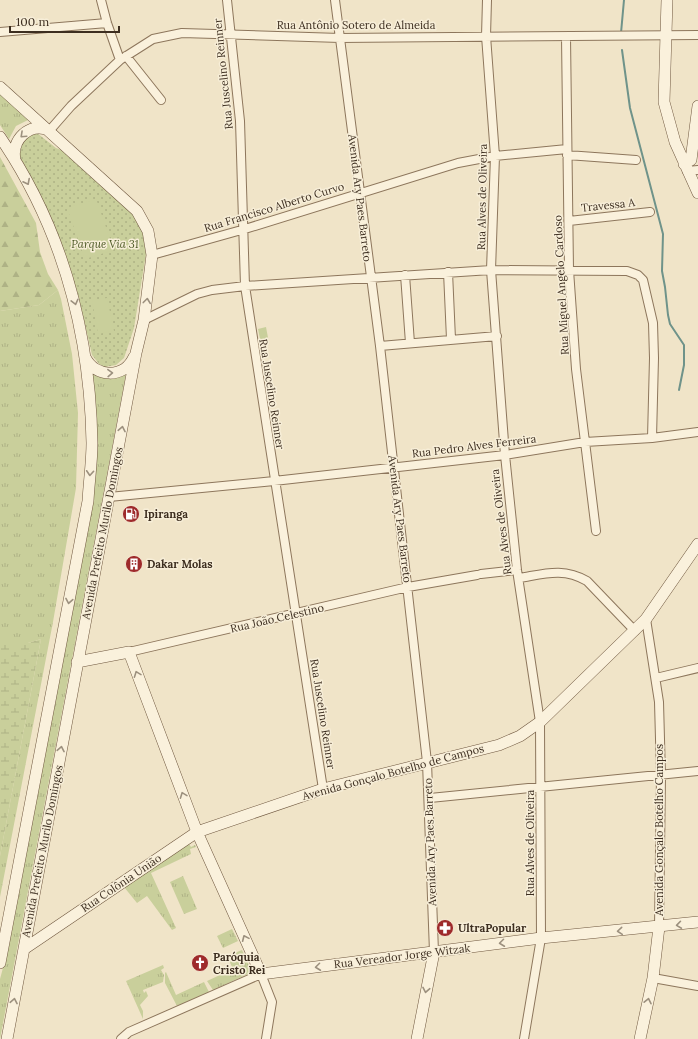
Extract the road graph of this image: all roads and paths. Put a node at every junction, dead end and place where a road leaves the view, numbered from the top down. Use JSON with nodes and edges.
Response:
{"nodes":[{"id":1,"x":101,"y":0,"type":"edge"},
{"id":2,"x":227,"y":0,"type":"edge"},
{"id":3,"x":335,"y":0,"type":"edge"},
{"id":4,"x":487,"y":0,"type":"edge"},
{"id":5,"x":667,"y":0,"type":"edge"},
{"id":6,"x":107,"y":23,"type":"junction"},
{"id":7,"x":0,"y":32,"type":"edge"},
{"id":8,"x":231,"y":34,"type":"junction"},
{"id":9,"x":698,"y":35,"type":"edge"},
{"id":10,"x":486,"y":36,"type":"junction"},
{"id":11,"x":665,"y":36,"type":"junction"},
{"id":12,"x":566,"y":37,"type":"junction"},
{"id":13,"x":340,"y":38,"type":"junction"},
{"id":14,"x":123,"y":58,"type":"junction"},
{"id":15,"x":0,"y":87,"type":"edge"},
{"id":16,"x":160,"y":100,"type":"dead end"},
{"id":17,"x":698,"y":106,"type":"edge"},
{"id":18,"x":50,"y":130,"type":"junction"},
{"id":19,"x":0,"y":136,"type":"edge"},
{"id":20,"x":567,"y":152,"type":"junction"},
{"id":21,"x":495,"y":156,"type":"junction"},
{"id":22,"x":636,"y":160,"type":"dead end"},
{"id":23,"x":15,"y":161,"type":"junction"},
{"id":24,"x":690,"y":168,"type":"edge"},
{"id":25,"x":359,"y":192,"type":"junction"},
{"id":26,"x":698,"y":194,"type":"edge"},
{"id":27,"x":650,"y":212,"type":"dead end"},
{"id":28,"x":569,"y":221,"type":"junction"},
{"id":29,"x":245,"y":229,"type":"junction"},
{"id":30,"x":152,"y":255,"type":"junction"},
{"id":31,"x":491,"y":270,"type":"junction"},
{"id":32,"x":569,"y":270,"type":"junction"},
{"id":33,"x":448,"y":272,"type":"junction"},
{"id":34,"x":405,"y":276,"type":"junction"},
{"id":35,"x":371,"y":279,"type":"junction"},
{"id":36,"x":245,"y":286,"type":"junction"},
{"id":37,"x":144,"y":320,"type":"junction"},
{"id":38,"x":497,"y":336,"type":"junction"},
{"id":39,"x":451,"y":339,"type":"junction"},
{"id":40,"x":410,"y":343,"type":"junction"},
{"id":41,"x":380,"y":346,"type":"junction"},
{"id":42,"x":136,"y":353,"type":"junction"},
{"id":43,"x":84,"y":354,"type":"junction"},
{"id":44,"x":698,"y":432,"type":"edge"},
{"id":45,"x":652,"y":438,"type":"junction"},
{"id":46,"x":585,"y":442,"type":"junction"},
{"id":47,"x":505,"y":455,"type":"junction"},
{"id":48,"x":393,"y":467,"type":"junction"},
{"id":49,"x":274,"y":481,"type":"junction"},
{"id":50,"x":109,"y":497,"type":"junction"},
{"id":51,"x":596,"y":532,"type":"dead end"},
{"id":52,"x":697,"y":547,"type":"edge"},
{"id":53,"x":518,"y":574,"type":"junction"},
{"id":54,"x":408,"y":587,"type":"junction"},
{"id":55,"x":296,"y":614,"type":"junction"},
{"id":56,"x":646,"y":619,"type":"junction"},
{"id":57,"x":635,"y":630,"type":"junction"},
{"id":58,"x":129,"y":652,"type":"junction"},
{"id":59,"x":77,"y":662,"type":"junction"},
{"id":60,"x":698,"y":668,"type":"edge"},
{"id":61,"x":656,"y":678,"type":"junction"},
{"id":62,"x":540,"y":722,"type":"junction"},
{"id":63,"x":428,"y":762,"type":"junction"},
{"id":64,"x":698,"y":771,"type":"edge"},
{"id":65,"x":660,"y":776,"type":"junction"},
{"id":66,"x":541,"y":787,"type":"junction"},
{"id":67,"x":323,"y":789,"type":"junction"},
{"id":68,"x":430,"y":798,"type":"junction"},
{"id":69,"x":197,"y":832,"type":"junction"},
{"id":70,"x":698,"y":922,"type":"edge"},
{"id":71,"x":28,"y":926,"type":"junction"},
{"id":72,"x":659,"y":928,"type":"junction"},
{"id":73,"x":45,"y":934,"type":"junction"},
{"id":74,"x":541,"y":938,"type":"junction"},
{"id":75,"x":24,"y":949,"type":"junction"},
{"id":76,"x":434,"y":952,"type":"junction"},
{"id":77,"x":0,"y":963,"type":"edge"},
{"id":78,"x":261,"y":974,"type":"junction"},
{"id":79,"x":653,"y":978,"type":"junction"},
{"id":80,"x":698,"y":986,"type":"edge"},
{"id":81,"x":6,"y":1039,"type":"edge"},
{"id":82,"x":121,"y":1039,"type":"edge"},
{"id":83,"x":266,"y":1039,"type":"edge"},
{"id":84,"x":417,"y":1039,"type":"edge"},
{"id":85,"x":524,"y":1039,"type":"edge"},
{"id":86,"x":640,"y":1039,"type":"edge"}],
"edges":[{"from":1,"to":6,"type":"street"},
{"from":2,"to":8,"type":"street","name":"Rua Juscelino Reinner"},
{"from":3,"to":13,"type":"street","name":"Avenida Ary Paes Barreto"},
{"from":4,"to":10,"type":"street","name":"Rua Alves de Oliveira"},
{"from":5,"to":11,"type":"street"},
{"from":6,"to":7,"type":"street"},
{"from":6,"to":14,"type":"street"},
{"from":8,"to":13,"type":"street","name":"Rua Antônio Sotero de Almeida"},
{"from":8,"to":14,"type":"street","name":"Rua Antônio Sotero de Almeida"},
{"from":8,"to":29,"type":"street","name":"Rua Juscelino Reinner"},
{"from":9,"to":11,"type":"street","name":"Rua Antônio Sotero de Almeida"},
{"from":10,"to":12,"type":"street","name":"Rua Antônio Sotero de Almeida"},
{"from":10,"to":13,"type":"street","name":"Rua Antônio Sotero de Almeida"},
{"from":10,"to":21,"type":"street","name":"Rua Alves de Oliveira"},
{"from":11,"to":12,"type":"street","name":"Rua Antônio Sotero de Almeida"},
{"from":11,"to":24,"type":"street"},
{"from":12,"to":20,"type":"street","name":"Rua Miguel Angelo Cardoso"},
{"from":13,"to":25,"type":"street","name":"Avenida Ary Paes Barreto"},
{"from":14,"to":16,"type":"street"},
{"from":14,"to":18,"type":"street","name":"Rua Antônio Sotero de Almeida"},
{"from":15,"to":18,"type":"street","name":"Avenida Prefeito Murilo Domingos"},
{"from":17,"to":24,"type":"street"},
{"from":18,"to":23,"type":"street","one_way":true},
{"from":18,"to":30,"type":"street","name":"Avenida Prefeito Murilo Domingos"},
{"from":19,"to":23,"type":"street","name":"Avenida Prefeito Murilo Domingos"},
{"from":20,"to":21,"type":"street","name":"Rua Francisco Alberto Curvo"},
{"from":20,"to":22,"type":"street","name":"Rua Francisco Alberto Curvo"},
{"from":20,"to":28,"type":"street","name":"Rua Miguel Angelo Cardoso"},
{"from":21,"to":25,"type":"street","name":"Rua Francisco Alberto Curvo"},
{"from":21,"to":31,"type":"street","name":"Rua Alves de Oliveira"},
{"from":23,"to":43,"type":"street","name":"Avenida Prefeito Murilo Domingos","one_way":true},
{"from":24,"to":26,"type":"street"},
{"from":25,"to":29,"type":"street","name":"Rua Francisco Alberto Curvo"},
{"from":25,"to":35,"type":"street","name":"Avenida Ary Paes Barreto"},
{"from":27,"to":28,"type":"street","name":"Travessa A"},
{"from":28,"to":32,"type":"street","name":"Rua Miguel Angelo Cardoso"},
{"from":29,"to":30,"type":"street","name":"Rua Francisco Alberto Curvo"},
{"from":29,"to":36,"type":"street","name":"Rua Juscelino Reinner"},
{"from":37,"to":30,"type":"street","name":"Avenida Prefeito Murilo Domingos","one_way":true},
{"from":31,"to":32,"type":"street"},
{"from":31,"to":33,"type":"street"},
{"from":31,"to":38,"type":"street","name":"Rua Alves de Oliveira"},
{"from":32,"to":45,"type":"street"},
{"from":32,"to":46,"type":"street","name":"Rua Miguel Angelo Cardoso"},
{"from":33,"to":34,"type":"street"},
{"from":33,"to":39,"type":"street"},
{"from":34,"to":35,"type":"street"},
{"from":34,"to":40,"type":"street"},
{"from":35,"to":36,"type":"street"},
{"from":35,"to":41,"type":"street","name":"Avenida Ary Paes Barreto"},
{"from":36,"to":37,"type":"street"},
{"from":36,"to":49,"type":"street","name":"Rua Juscelino Reinner"},
{"from":37,"to":42,"type":"street","name":"Avenida Prefeito Murilo Domingos"},
{"from":38,"to":39,"type":"street"},
{"from":38,"to":47,"type":"street","name":"Rua Alves de Oliveira"},
{"from":39,"to":40,"type":"street"},
{"from":40,"to":41,"type":"street"},
{"from":41,"to":48,"type":"street","name":"Avenida Ary Paes Barreto"},
{"from":43,"to":42,"type":"street","one_way":true},
{"from":50,"to":42,"type":"street","name":"Avenida Prefeito Murilo Domingos","one_way":true},
{"from":43,"to":77,"type":"street","name":"Avenida Prefeito Murilo Domingos","one_way":true},
{"from":44,"to":45,"type":"street","name":"Rua Pedro Alves Ferreira"},
{"from":45,"to":46,"type":"street","name":"Rua Pedro Alves Ferreira"},
{"from":46,"to":47,"type":"street","name":"Rua Pedro Alves Ferreira"},
{"from":46,"to":51,"type":"street","name":"Rua Miguel Angelo Cardoso"},
{"from":47,"to":48,"type":"street","name":"Rua Pedro Alves Ferreira"},
{"from":47,"to":53,"type":"street","name":"Rua Alves de Oliveira"},
{"from":48,"to":49,"type":"street","name":"Rua Pedro Alves Ferreira"},
{"from":48,"to":54,"type":"street","name":"Avenida Ary Paes Barreto"},
{"from":49,"to":50,"type":"street","name":"Rua Pedro Alves Ferreira"},
{"from":49,"to":55,"type":"street","name":"Rua Juscelino Reinner"},
{"from":50,"to":59,"type":"street","name":"Avenida Prefeito Murilo Domingos"},
{"from":52,"to":56,"type":"street","name":"Avenida Gonçalo Botelho de Campos"},
{"from":53,"to":54,"type":"street","name":"Rua João Celestino"},
{"from":53,"to":57,"type":"street","name":"Rua João Celestino"},
{"from":53,"to":62,"type":"street","name":"Rua Alves de Oliveira"},
{"from":54,"to":55,"type":"street","name":"Rua João Celestino"},
{"from":54,"to":63,"type":"street","name":"Avenida Ary Paes Barreto"},
{"from":55,"to":58,"type":"street","name":"Rua João Celestino"},
{"from":55,"to":67,"type":"street","name":"Rua Juscelino Reinner"},
{"from":56,"to":57,"type":"street","name":"Avenida Gonçalo Botelho de Campos"},
{"from":56,"to":61,"type":"street","name":"Avenida Gonçalo Botelho Campos"},
{"from":57,"to":62,"type":"street","name":"Avenida Gonçalo Botelho de Campos"},
{"from":58,"to":59,"type":"street","name":"Rua João Celestino"},
{"from":69,"to":58,"type":"street","one_way":true},
{"from":71,"to":59,"type":"street","name":"Avenida Prefeito Murilo Domingos","one_way":true},
{"from":60,"to":61,"type":"street"},
{"from":61,"to":65,"type":"street","name":"Avenida Gonçalo Botelho Campos"},
{"from":62,"to":63,"type":"street","name":"Avenida Gonçalo Botelho de Campos"},
{"from":62,"to":66,"type":"street","name":"Rua Alves de Oliveira"},
{"from":63,"to":67,"type":"street","name":"Avenida Gonçalo Botelho de Campos"},
{"from":63,"to":68,"type":"street","name":"Avenida Ary Paes Barreto"},
{"from":64,"to":65,"type":"street"},
{"from":65,"to":66,"type":"street"},
{"from":65,"to":72,"type":"street","name":"Avenida Gonçalo Botelho Campos"},
{"from":66,"to":68,"type":"street"},
{"from":66,"to":74,"type":"street","name":"Rua Alves de Oliveira"},
{"from":67,"to":69,"type":"street","name":"Avenida Gonçalo Botelho de Campos"},
{"from":68,"to":76,"type":"street","name":"Avenida Ary Paes Barreto"},
{"from":69,"to":73,"type":"street","name":"Rua Colônia União"},
{"from":78,"to":69,"type":"street","one_way":true},
{"from":70,"to":72,"type":"street","name":"Rua Vereador Jorge Witzak","one_way":true},
{"from":71,"to":73,"type":"street"},
{"from":71,"to":75,"type":"street","name":"Avenida Prefeito Murilo Domingos"},
{"from":72,"to":74,"type":"street","name":"Rua Vereador Jorge Witzak","one_way":true},
{"from":72,"to":79,"type":"street","name":"Avenida Gonçalo Botelho Campos"},
{"from":73,"to":75,"type":"street","name":"Rua Colônia União"},
{"from":74,"to":76,"type":"street","name":"Rua Vereador Jorge Witzak","one_way":true},
{"from":74,"to":85,"type":"street","name":"Rua Alves de Oliveira"},
{"from":81,"to":75,"type":"street","name":"Avenida Prefeito Murilo Domingos","one_way":true},
{"from":76,"to":78,"type":"street","name":"Rua Vereador Jorge Witzak","one_way":true},
{"from":76,"to":84,"type":"street","name":"Avenida Ary Paes Barreto","one_way":true},
{"from":78,"to":82,"type":"street","name":"Rua Vereador Jorge Witzak"},
{"from":78,"to":83,"type":"street"},
{"from":79,"to":80,"type":"street"},
{"from":86,"to":79,"type":"street","name":"Avenida Gonçalo Botelho Campos","one_way":true}]}
